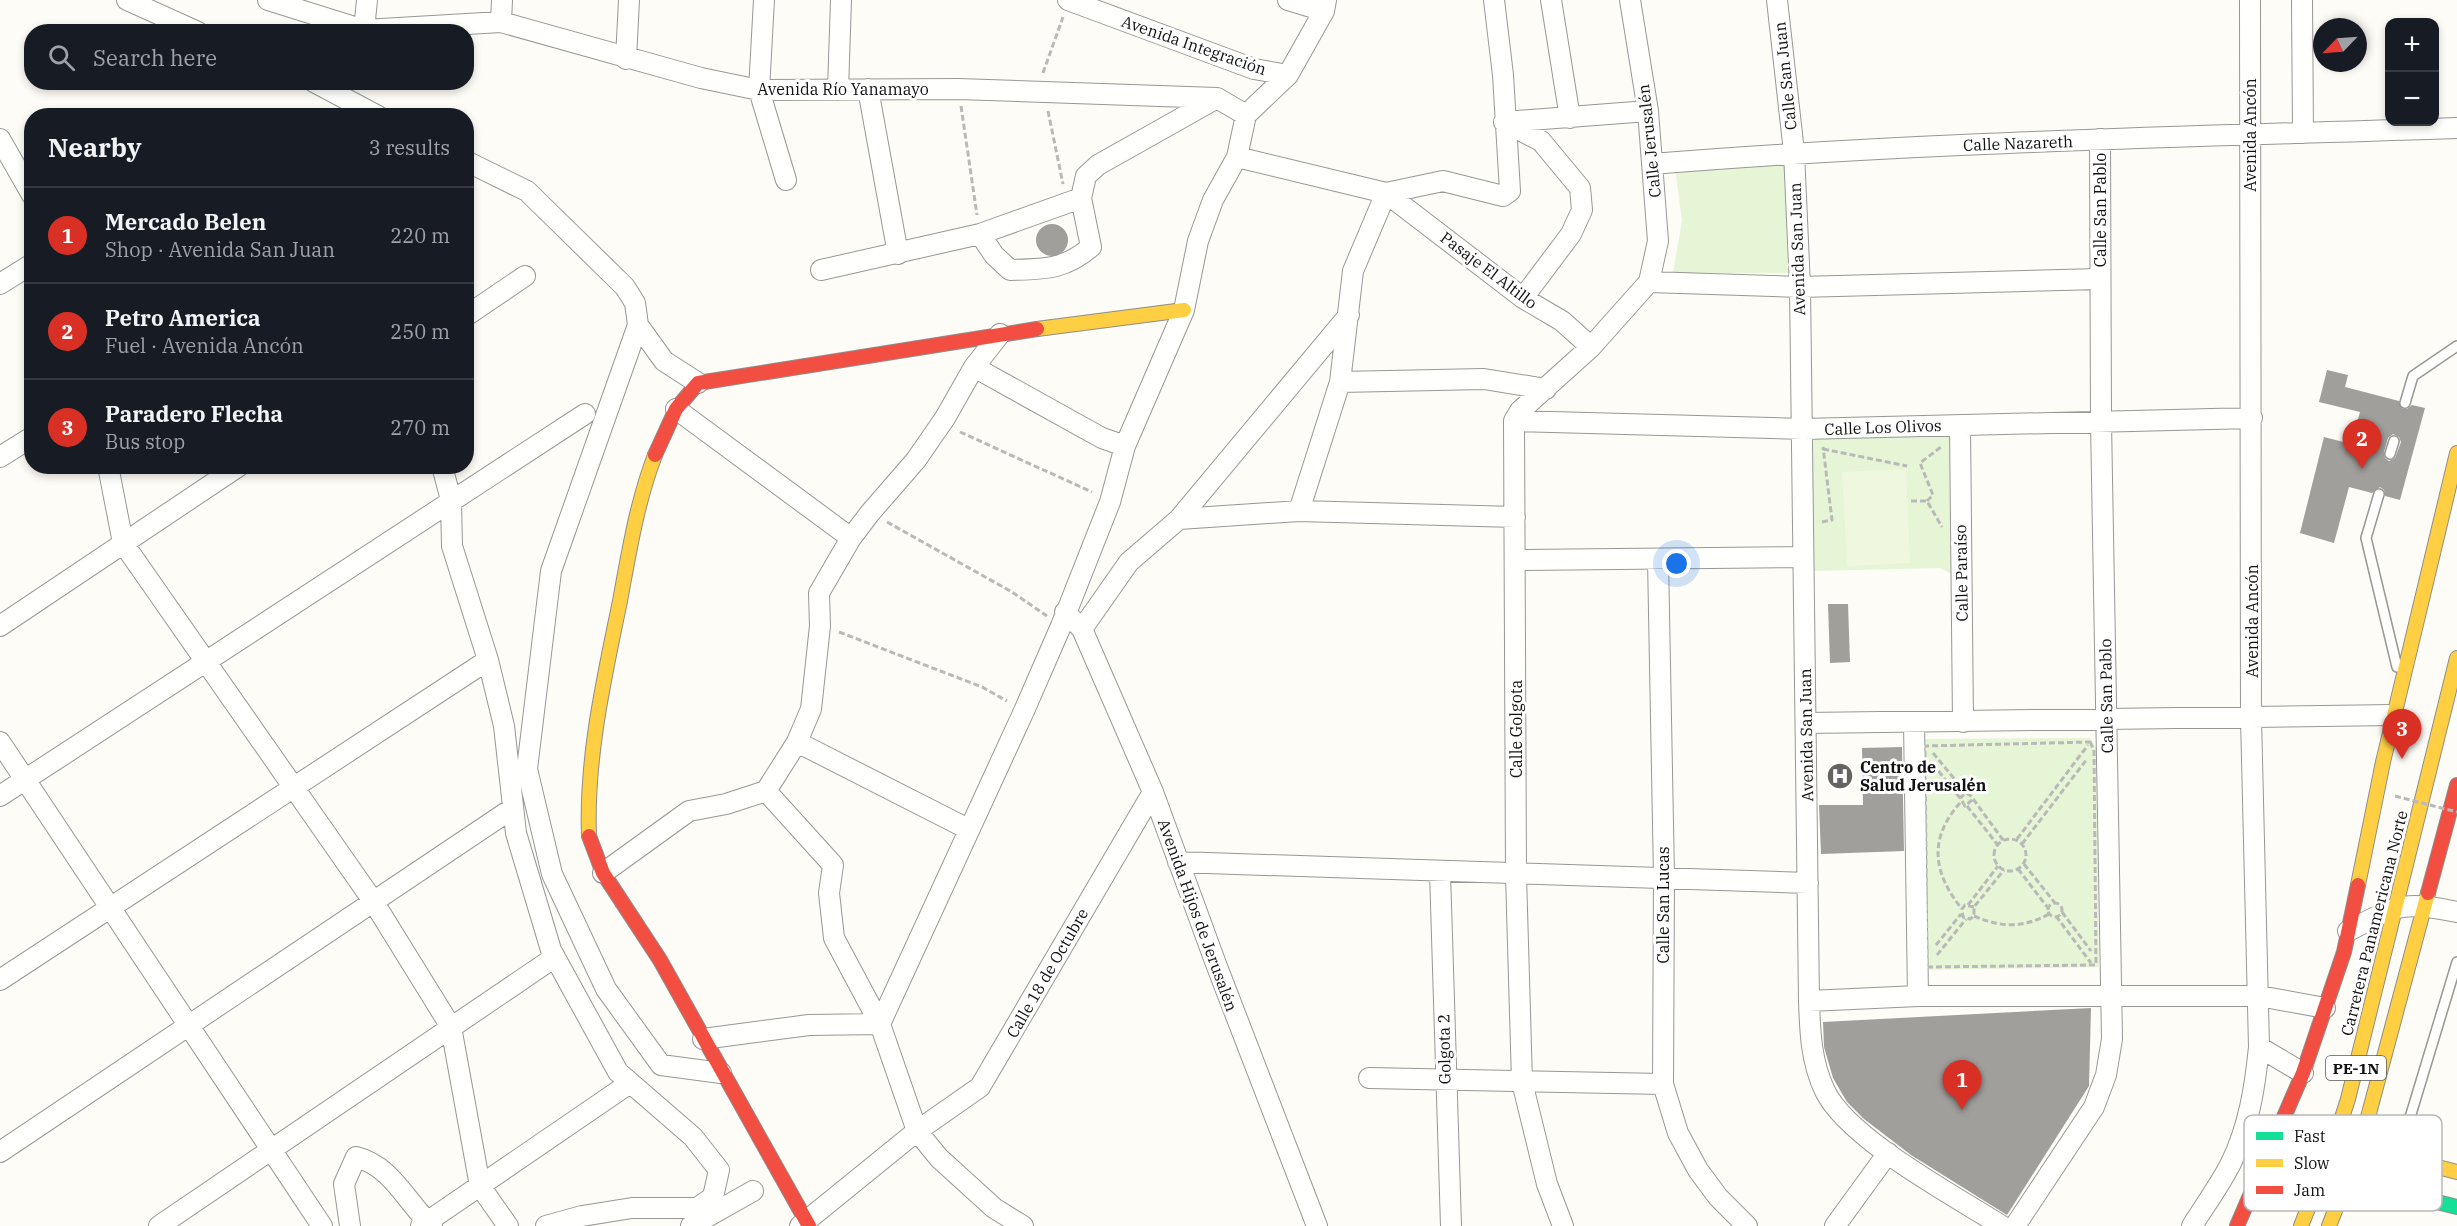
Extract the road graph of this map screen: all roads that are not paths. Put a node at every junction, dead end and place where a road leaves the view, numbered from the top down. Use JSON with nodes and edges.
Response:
{"nodes":[{"id":1,"x":127,"y":0,"type":"edge"},
{"id":2,"x":268,"y":0,"type":"edge"},
{"id":3,"x":367,"y":0,"type":"edge"},
{"id":4,"x":502,"y":0,"type":"edge"},
{"id":5,"x":629,"y":0,"type":"edge"},
{"id":6,"x":764,"y":0,"type":"edge"},
{"id":7,"x":841,"y":0,"type":"edge"},
{"id":8,"x":1068,"y":0,"type":"edge"},
{"id":9,"x":1288,"y":0,"type":"edge"},
{"id":10,"x":1494,"y":0,"type":"edge"},
{"id":11,"x":1551,"y":0,"type":"edge"},
{"id":12,"x":1630,"y":0,"type":"edge"},
{"id":13,"x":1777,"y":0,"type":"edge"},
{"id":14,"x":2250,"y":0,"type":"edge"},
{"id":15,"x":2302,"y":0,"type":"edge"},
{"id":16,"x":1325,"y":5,"type":"edge"},
{"id":17,"x":501,"y":22,"type":"junction"},
{"id":18,"x":180,"y":24,"type":"edge"},
{"id":19,"x":345,"y":24,"type":"edge"},
{"id":20,"x":365,"y":24,"type":"edge"},
{"id":21,"x":467,"y":24,"type":"edge"},
{"id":22,"x":626,"y":59,"type":"junction"},
{"id":23,"x":1288,"y":75,"type":"junction"},
{"id":24,"x":868,"y":89,"type":"junction"},
{"id":25,"x":329,"y":90,"type":"edge"},
{"id":26,"x":759,"y":90,"type":"junction"},
{"id":27,"x":838,"y":90,"type":"junction"},
{"id":28,"x":1217,"y":98,"type":"junction"},
{"id":29,"x":363,"y":108,"type":"edge"},
{"id":30,"x":1648,"y":111,"type":"junction"},
{"id":31,"x":1246,"y":115,"type":"junction"},
{"id":32,"x":1570,"y":118,"type":"junction"},
{"id":33,"x":1504,"y":122,"type":"junction"},
{"id":34,"x":2457,"y":128,"type":"edge"},
{"id":35,"x":2250,"y":133,"type":"junction"},
{"id":36,"x":2303,"y":133,"type":"junction"},
{"id":37,"x":0,"y":139,"type":"edge"},
{"id":38,"x":2100,"y":139,"type":"junction"},
{"id":39,"x":1794,"y":152,"type":"junction"},
{"id":40,"x":1237,"y":157,"type":"junction"},
{"id":41,"x":1652,"y":164,"type":"junction"},
{"id":42,"x":474,"y":165,"type":"edge"},
{"id":43,"x":786,"y":180,"type":"dead end"},
{"id":44,"x":24,"y":181,"type":"edge"},
{"id":45,"x":1386,"y":193,"type":"junction"},
{"id":46,"x":1081,"y":198,"type":"junction"},
{"id":47,"x":980,"y":234,"type":"junction"},
{"id":48,"x":898,"y":254,"type":"junction"},
{"id":49,"x":24,"y":269,"type":"edge"},
{"id":50,"x":821,"y":270,"type":"dead end"},
{"id":51,"x":525,"y":276,"type":"dead end"},
{"id":52,"x":2099,"y":279,"type":"junction"},
{"id":53,"x":1649,"y":282,"type":"junction"},
{"id":54,"x":0,"y":284,"type":"edge"},
{"id":55,"x":1800,"y":287,"type":"junction"},
{"id":56,"x":1523,"y":298,"type":"junction"},
{"id":57,"x":1184,"y":310,"type":"junction"},
{"id":58,"x":474,"y":311,"type":"edge"},
{"id":59,"x":1350,"y":314,"type":"junction"},
{"id":60,"x":638,"y":325,"type":"junction"},
{"id":61,"x":1000,"y":334,"type":"junction"},
{"id":62,"x":2457,"y":346,"type":"edge"},
{"id":63,"x":1591,"y":347,"type":"junction"},
{"id":64,"x":974,"y":367,"type":"junction"},
{"id":65,"x":1340,"y":382,"type":"junction"},
{"id":66,"x":698,"y":383,"type":"junction"},
{"id":67,"x":1546,"y":389,"type":"junction"},
{"id":68,"x":2405,"y":403,"type":"dead end"},
{"id":69,"x":676,"y":409,"type":"junction"},
{"id":70,"x":585,"y":414,"type":"dead end"},
{"id":71,"x":2252,"y":418,"type":"junction"},
{"id":72,"x":1514,"y":422,"type":"junction"},
{"id":73,"x":2101,"y":422,"type":"junction"},
{"id":74,"x":1960,"y":433,"type":"junction"},
{"id":75,"x":2394,"y":441,"type":"dead end"},
{"id":76,"x":24,"y":442,"type":"edge"},
{"id":77,"x":1807,"y":442,"type":"junction"},
{"id":78,"x":1125,"y":446,"type":"junction"},
{"id":79,"x":2457,"y":453,"type":"edge"},
{"id":80,"x":2390,"y":454,"type":"dead end"},
{"id":81,"x":0,"y":457,"type":"edge"},
{"id":82,"x":110,"y":474,"type":"edge"},
{"id":83,"x":227,"y":474,"type":"edge"},
{"id":84,"x":444,"y":474,"type":"edge"},
{"id":85,"x":2379,"y":494,"type":"dead end"},
{"id":86,"x":451,"y":500,"type":"junction"},
{"id":87,"x":1299,"y":511,"type":"junction"},
{"id":88,"x":1515,"y":518,"type":"junction"},
{"id":89,"x":1179,"y":519,"type":"junction"},
{"id":90,"x":851,"y":538,"type":"junction"},
{"id":91,"x":123,"y":543,"type":"junction"},
{"id":92,"x":1803,"y":557,"type":"junction"},
{"id":93,"x":1658,"y":559,"type":"junction"},
{"id":94,"x":1516,"y":560,"type":"junction"},
{"id":95,"x":1063,"y":619,"type":"junction"},
{"id":96,"x":0,"y":626,"type":"edge"},
{"id":97,"x":1082,"y":629,"type":"junction"},
{"id":98,"x":2457,"y":658,"type":"edge"},
{"id":99,"x":488,"y":660,"type":"junction"},
{"id":100,"x":205,"y":661,"type":"junction"},
{"id":101,"x":2401,"y":686,"type":"junction"},
{"id":102,"x":2394,"y":715,"type":"junction"},
{"id":103,"x":2252,"y":718,"type":"junction"},
{"id":104,"x":2106,"y":720,"type":"junction"},
{"id":105,"x":1914,"y":722,"type":"junction"},
{"id":106,"x":1963,"y":722,"type":"junction"},
{"id":107,"x":1806,"y":723,"type":"junction"},
{"id":108,"x":0,"y":742,"type":"edge"},
{"id":109,"x":797,"y":742,"type":"junction"},
{"id":110,"x":25,"y":779,"type":"junction"},
{"id":111,"x":2457,"y":785,"type":"edge"},
{"id":112,"x":294,"y":788,"type":"junction"},
{"id":113,"x":766,"y":791,"type":"junction"},
{"id":114,"x":1153,"y":792,"type":"junction"},
{"id":115,"x":0,"y":796,"type":"edge"},
{"id":116,"x":513,"y":808,"type":"junction"},
{"id":117,"x":968,"y":829,"type":"junction"},
{"id":118,"x":1178,"y":862,"type":"junction"},
{"id":119,"x":1440,"y":872,"type":"junction"},
{"id":120,"x":603,"y":873,"type":"junction"},
{"id":121,"x":1515,"y":874,"type":"junction"},
{"id":122,"x":1664,"y":877,"type":"junction"},
{"id":123,"x":1808,"y":883,"type":"junction"},
{"id":124,"x":373,"y":902,"type":"junction"},
{"id":125,"x":2425,"y":905,"type":"junction"},
{"id":126,"x":2396,"y":906,"type":"junction"},
{"id":127,"x":110,"y":908,"type":"junction"},
{"id":128,"x":2457,"y":912,"type":"edge"},
{"id":129,"x":2348,"y":931,"type":"junction"},
{"id":130,"x":555,"y":957,"type":"junction"},
{"id":131,"x":2457,"y":962,"type":"edge"},
{"id":132,"x":0,"y":980,"type":"edge"},
{"id":133,"x":2111,"y":995,"type":"junction"},
{"id":134,"x":1918,"y":996,"type":"junction"},
{"id":135,"x":2259,"y":996,"type":"junction"},
{"id":136,"x":1809,"y":1001,"type":"junction"},
{"id":137,"x":2325,"y":1008,"type":"junction"},
{"id":138,"x":880,"y":1024,"type":"junction"},
{"id":139,"x":189,"y":1025,"type":"junction"},
{"id":140,"x":452,"y":1027,"type":"junction"},
{"id":141,"x":703,"y":1039,"type":"junction"},
{"id":142,"x":2259,"y":1047,"type":"junction"},
{"id":143,"x":722,"y":1073,"type":"junction"},
{"id":144,"x":2303,"y":1073,"type":"junction"},
{"id":145,"x":1369,"y":1078,"type":"dead end"},
{"id":146,"x":1445,"y":1080,"type":"junction"},
{"id":147,"x":1522,"y":1082,"type":"junction"},
{"id":148,"x":630,"y":1083,"type":"junction"},
{"id":149,"x":1664,"y":1084,"type":"junction"},
{"id":150,"x":2249,"y":1115,"type":"edge"},
{"id":151,"x":2285,"y":1115,"type":"edge"},
{"id":152,"x":2343,"y":1115,"type":"edge"},
{"id":153,"x":2369,"y":1115,"type":"edge"},
{"id":154,"x":2411,"y":1115,"type":"edge"},
{"id":155,"x":917,"y":1131,"type":"junction"},
{"id":156,"x":2244,"y":1132,"type":"edge"},
{"id":157,"x":271,"y":1149,"type":"junction"},
{"id":158,"x":0,"y":1152,"type":"edge"},
{"id":159,"x":1888,"y":1153,"type":"junction"},
{"id":160,"x":2442,"y":1168,"type":"edge"},
{"id":161,"x":2457,"y":1172,"type":"edge"},
{"id":162,"x":480,"y":1186,"type":"junction"},
{"id":163,"x":753,"y":1191,"type":"dead end"},
{"id":164,"x":2442,"y":1203,"type":"edge"},
{"id":165,"x":2457,"y":1207,"type":"edge"},
{"id":166,"x":2244,"y":1208,"type":"edge"},
{"id":167,"x":2307,"y":1211,"type":"edge"},
{"id":168,"x":2336,"y":1211,"type":"edge"},
{"id":169,"x":804,"y":1224,"type":"edge"},
{"id":170,"x":426,"y":1225,"type":"edge"},
{"id":171,"x":159,"y":1226,"type":"edge"},
{"id":172,"x":322,"y":1226,"type":"edge"},
{"id":173,"x":350,"y":1226,"type":"edge"},
{"id":174,"x":508,"y":1226,"type":"edge"},
{"id":175,"x":546,"y":1226,"type":"edge"},
{"id":176,"x":691,"y":1226,"type":"edge"},
{"id":177,"x":1023,"y":1226,"type":"edge"},
{"id":178,"x":1317,"y":1226,"type":"edge"},
{"id":179,"x":1450,"y":1226,"type":"edge"},
{"id":180,"x":1563,"y":1226,"type":"edge"},
{"id":181,"x":1747,"y":1226,"type":"edge"},
{"id":182,"x":1834,"y":1226,"type":"edge"},
{"id":183,"x":2002,"y":1226,"type":"edge"},
{"id":184,"x":2015,"y":1226,"type":"edge"},
{"id":185,"x":2192,"y":1226,"type":"edge"},
{"id":186,"x":2236,"y":1226,"type":"edge"},
{"id":187,"x":2301,"y":1226,"type":"edge"},
{"id":188,"x":2329,"y":1226,"type":"edge"}],
"edges":[{"from":1,"to":18,"type":"street"},
{"from":2,"to":19,"type":"street","name":"Avenida Río Yanamayo"},
{"from":3,"to":20,"type":"street"},
{"from":4,"to":17,"type":"street"},
{"from":5,"to":22,"type":"street"},
{"from":6,"to":26,"type":"street"},
{"from":7,"to":27,"type":"street"},
{"from":8,"to":23,"type":"street","name":"Avenida Integración"},
{"from":9,"to":16,"type":"street"},
{"from":10,"to":33,"type":"street"},
{"from":11,"to":32,"type":"street"},
{"from":12,"to":30,"type":"street","name":"Calle Jerusalén"},
{"from":13,"to":39,"type":"street","name":"Calle San Juan"},
{"from":14,"to":35,"type":"street","name":"Avenida Ancón"},
{"from":15,"to":36,"type":"street"},
{"from":16,"to":23,"type":"street"},
{"from":17,"to":21,"type":"street","name":"Avenida Río Yanamayo"},
{"from":17,"to":22,"type":"street","name":"Avenida Río Yanamayo"},
{"from":22,"to":26,"type":"street","name":"Avenida Río Yanamayo"},
{"from":23,"to":31,"type":"street"},
{"from":24,"to":27,"type":"street","name":"Avenida Río Yanamayo"},
{"from":24,"to":28,"type":"street","name":"Avenida Río Yanamayo"},
{"from":24,"to":48,"type":"street"},
{"from":25,"to":29,"type":"street"},
{"from":26,"to":27,"type":"street","name":"Avenida Río Yanamayo"},
{"from":26,"to":43,"type":"street"},
{"from":28,"to":31,"type":"street","name":"Avenida Río Yanamayo"},
{"from":28,"to":46,"type":"street"},
{"from":30,"to":32,"type":"street"},
{"from":30,"to":41,"type":"street","name":"Calle Jerusalén"},
{"from":31,"to":40,"type":"street"},
{"from":32,"to":33,"type":"street"},
{"from":33,"to":45,"type":"street"},
{"from":33,"to":56,"type":"street"},
{"from":34,"to":36,"type":"street","name":"Calle Nazareth"},
{"from":35,"to":36,"type":"street","name":"Calle Nazareth"},
{"from":35,"to":38,"type":"street","name":"Calle Nazareth"},
{"from":35,"to":71,"type":"street","name":"Avenida Ancón"},
{"from":37,"to":44,"type":"street"},
{"from":38,"to":39,"type":"street","name":"Calle Nazareth"},
{"from":38,"to":52,"type":"street","name":"Calle San Pablo"},
{"from":39,"to":41,"type":"street","name":"Calle Nazareth"},
{"from":39,"to":55,"type":"street","name":"Avenida San Juan"},
{"from":40,"to":45,"type":"street"},
{"from":40,"to":57,"type":"street"},
{"from":41,"to":53,"type":"street","name":"Calle Jerusalén"},
{"from":42,"to":60,"type":"street"},
{"from":45,"to":56,"type":"street","name":"Pasaje El Altillo"},
{"from":45,"to":59,"type":"street"},
{"from":46,"to":47,"type":"street"},
{"from":46,"to":47,"type":"street"},
{"from":47,"to":48,"type":"street"},
{"from":48,"to":50,"type":"street"},
{"from":49,"to":54,"type":"street"},
{"from":51,"to":58,"type":"street"},
{"from":52,"to":55,"type":"street"},
{"from":52,"to":73,"type":"street","name":"Calle San Pablo"},
{"from":53,"to":55,"type":"street"},
{"from":53,"to":63,"type":"street"},
{"from":55,"to":77,"type":"street","name":"Avenida San Juan"},
{"from":56,"to":63,"type":"street","name":"Pasaje El Altillo"},
{"from":57,"to":61,"type":"main road"},
{"from":57,"to":78,"type":"street"},
{"from":59,"to":65,"type":"street"},
{"from":59,"to":89,"type":"street"},
{"from":60,"to":66,"type":"street"},
{"from":60,"to":143,"type":"street"},
{"from":61,"to":64,"type":"street"},
{"from":61,"to":66,"type":"main road"},
{"from":62,"to":68,"type":"lane"},
{"from":63,"to":67,"type":"street"},
{"from":64,"to":78,"type":"street"},
{"from":64,"to":90,"type":"street"},
{"from":65,"to":67,"type":"street"},
{"from":65,"to":87,"type":"street"},
{"from":66,"to":69,"type":"main road"},
{"from":67,"to":72,"type":"street"},
{"from":69,"to":90,"type":"street"},
{"from":69,"to":120,"type":"main road"},
{"from":70,"to":86,"type":"street"},
{"from":71,"to":73,"type":"street","name":"Calle Los Olivos"},
{"from":71,"to":103,"type":"street","name":"Avenida Ancón"},
{"from":72,"to":77,"type":"street","name":"Calle Los Olivos"},
{"from":72,"to":88,"type":"street","name":"Calle Golgota"},
{"from":73,"to":74,"type":"street","name":"Calle Los Olivos"},
{"from":73,"to":104,"type":"street","name":"Calle San Pablo"},
{"from":74,"to":77,"type":"street","name":"Calle Los Olivos"},
{"from":74,"to":106,"type":"street","name":"Calle Paraíso"},
{"from":75,"to":80,"type":"lane"},
{"from":76,"to":81,"type":"street"},
{"from":77,"to":92,"type":"street","name":"Avenida San Juan"},
{"from":78,"to":95,"type":"street"},
{"from":79,"to":101,"type":"main road"},
{"from":82,"to":91,"type":"street"},
{"from":83,"to":91,"type":"street"},
{"from":84,"to":86,"type":"street"},
{"from":85,"to":101,"type":"lane"},
{"from":86,"to":99,"type":"street"},
{"from":86,"to":100,"type":"street"},
{"from":87,"to":88,"type":"street"},
{"from":87,"to":89,"type":"street"},
{"from":88,"to":94,"type":"street","name":"Calle Golgota"},
{"from":89,"to":97,"type":"street"},
{"from":90,"to":109,"type":"street"},
{"from":91,"to":96,"type":"street"},
{"from":91,"to":100,"type":"street"},
{"from":92,"to":93,"type":"street"},
{"from":92,"to":107,"type":"street","name":"Avenida San Juan"},
{"from":93,"to":94,"type":"street"},
{"from":93,"to":122,"type":"street","name":"Calle San Lucas"},
{"from":94,"to":121,"type":"street","name":"Calle Golgota"},
{"from":95,"to":97,"type":"street","name":"Avenida Hijos de Jerusalén"},
{"from":95,"to":117,"type":"street"},
{"from":97,"to":114,"type":"street","name":"Avenida Hijos de Jerusalén"},
{"from":98,"to":126,"type":"main road","name":"Carretera Panamericana Norte","number":"PE-1N"},
{"from":99,"to":112,"type":"street"},
{"from":99,"to":116,"type":"street"},
{"from":100,"to":110,"type":"street"},
{"from":100,"to":112,"type":"street"},
{"from":101,"to":102,"type":"main road"},
{"from":102,"to":103,"type":"street"},
{"from":102,"to":129,"type":"main road"},
{"from":103,"to":104,"type":"street"},
{"from":103,"to":135,"type":"street","name":"Avenida Ancón"},
{"from":104,"to":106,"type":"street"},
{"from":104,"to":133,"type":"street","name":"Calle San Pablo"},
{"from":105,"to":106,"type":"street"},
{"from":105,"to":107,"type":"street"},
{"from":105,"to":134,"type":"street"},
{"from":107,"to":123,"type":"street","name":"Avenida San Juan"},
{"from":108,"to":110,"type":"street"},
{"from":109,"to":113,"type":"street"},
{"from":109,"to":117,"type":"street"},
{"from":110,"to":115,"type":"street"},
{"from":110,"to":127,"type":"street"},
{"from":111,"to":125,"type":"main road","number":"PE-1N"},
{"from":112,"to":124,"type":"street"},
{"from":112,"to":127,"type":"street"},
{"from":113,"to":120,"type":"street"},
{"from":113,"to":138,"type":"street"},
{"from":114,"to":118,"type":"street","name":"Avenida Hijos de Jerusalén"},
{"from":114,"to":155,"type":"street","name":"Calle 18 de Octubre"},
{"from":116,"to":124,"type":"street"},
{"from":116,"to":130,"type":"street"},
{"from":117,"to":138,"type":"street"},
{"from":118,"to":119,"type":"street"},
{"from":118,"to":178,"type":"street","name":"Avenida Hijos de Jerusalén"},
{"from":119,"to":121,"type":"street"},
{"from":119,"to":146,"type":"street","name":"Golgota 2"},
{"from":120,"to":141,"type":"main road"},
{"from":121,"to":122,"type":"street"},
{"from":121,"to":147,"type":"street","name":"Calle Golgota"},
{"from":122,"to":123,"type":"street"},
{"from":122,"to":149,"type":"street","name":"Calle San Lucas"},
{"from":123,"to":136,"type":"street","name":"Avenida San Juan"},
{"from":124,"to":139,"type":"street"},
{"from":124,"to":140,"type":"street"},
{"from":125,"to":126,"type":"street"},
{"from":125,"to":128,"type":"street"},
{"from":125,"to":153,"type":"main road","number":"PE-1N"},
{"from":126,"to":129,"type":"street"},
{"from":126,"to":152,"type":"main road","name":"Carretera Panamericana Norte","number":"PE-1N"},
{"from":127,"to":132,"type":"street"},
{"from":127,"to":139,"type":"street"},
{"from":129,"to":137,"type":"main road"},
{"from":130,"to":140,"type":"street"},
{"from":130,"to":148,"type":"street"},
{"from":131,"to":154,"type":"lane"},
{"from":133,"to":134,"type":"street"},
{"from":133,"to":135,"type":"street"},
{"from":133,"to":184,"type":"street","name":"Calle San Pablo"},
{"from":134,"to":136,"type":"street"},
{"from":135,"to":137,"type":"street"},
{"from":135,"to":142,"type":"street","name":"Avenida Ancón"},
{"from":136,"to":159,"type":"street","name":"Avenida San Juan"},
{"from":137,"to":144,"type":"main road"},
{"from":138,"to":141,"type":"street"},
{"from":138,"to":155,"type":"street"},
{"from":139,"to":157,"type":"street"},
{"from":139,"to":158,"type":"street"},
{"from":140,"to":157,"type":"street"},
{"from":140,"to":162,"type":"street"},
{"from":141,"to":143,"type":"main road"},
{"from":142,"to":144,"type":"street"},
{"from":142,"to":150,"type":"street","name":"Avenida Ancón"},
{"from":143,"to":169,"type":"main road"},
{"from":144,"to":151,"type":"main road"},
{"from":145,"to":146,"type":"street"},
{"from":146,"to":147,"type":"street"},
{"from":146,"to":179,"type":"street","name":"Golgota 2"},
{"from":147,"to":149,"type":"street"},
{"from":147,"to":180,"type":"street","name":"Calle Golgota"},
{"from":148,"to":162,"type":"street"},
{"from":148,"to":175,"type":"street"},
{"from":149,"to":181,"type":"street","name":"Calle San Lucas"},
{"from":155,"to":169,"type":"street","name":"Calle 18 de Octubre"},
{"from":155,"to":177,"type":"street"},
{"from":156,"to":185,"type":"street","name":"Avenida Ancón"},
{"from":157,"to":171,"type":"street"},
{"from":157,"to":172,"type":"street"},
{"from":159,"to":182,"type":"street"},
{"from":159,"to":183,"type":"street","name":"Avenida San Juan"},
{"from":160,"to":161,"type":"main road"},
{"from":162,"to":170,"type":"street"},
{"from":162,"to":174,"type":"street"},
{"from":163,"to":176,"type":"street"},
{"from":164,"to":165,"type":"main road"},
{"from":166,"to":186,"type":"main road"},
{"from":167,"to":187,"type":"main road","name":"Carretera Panamericana Norte","number":"PE-1N"},
{"from":168,"to":188,"type":"main road","number":"PE-1N"},
{"from":170,"to":173,"type":"street"}]}
